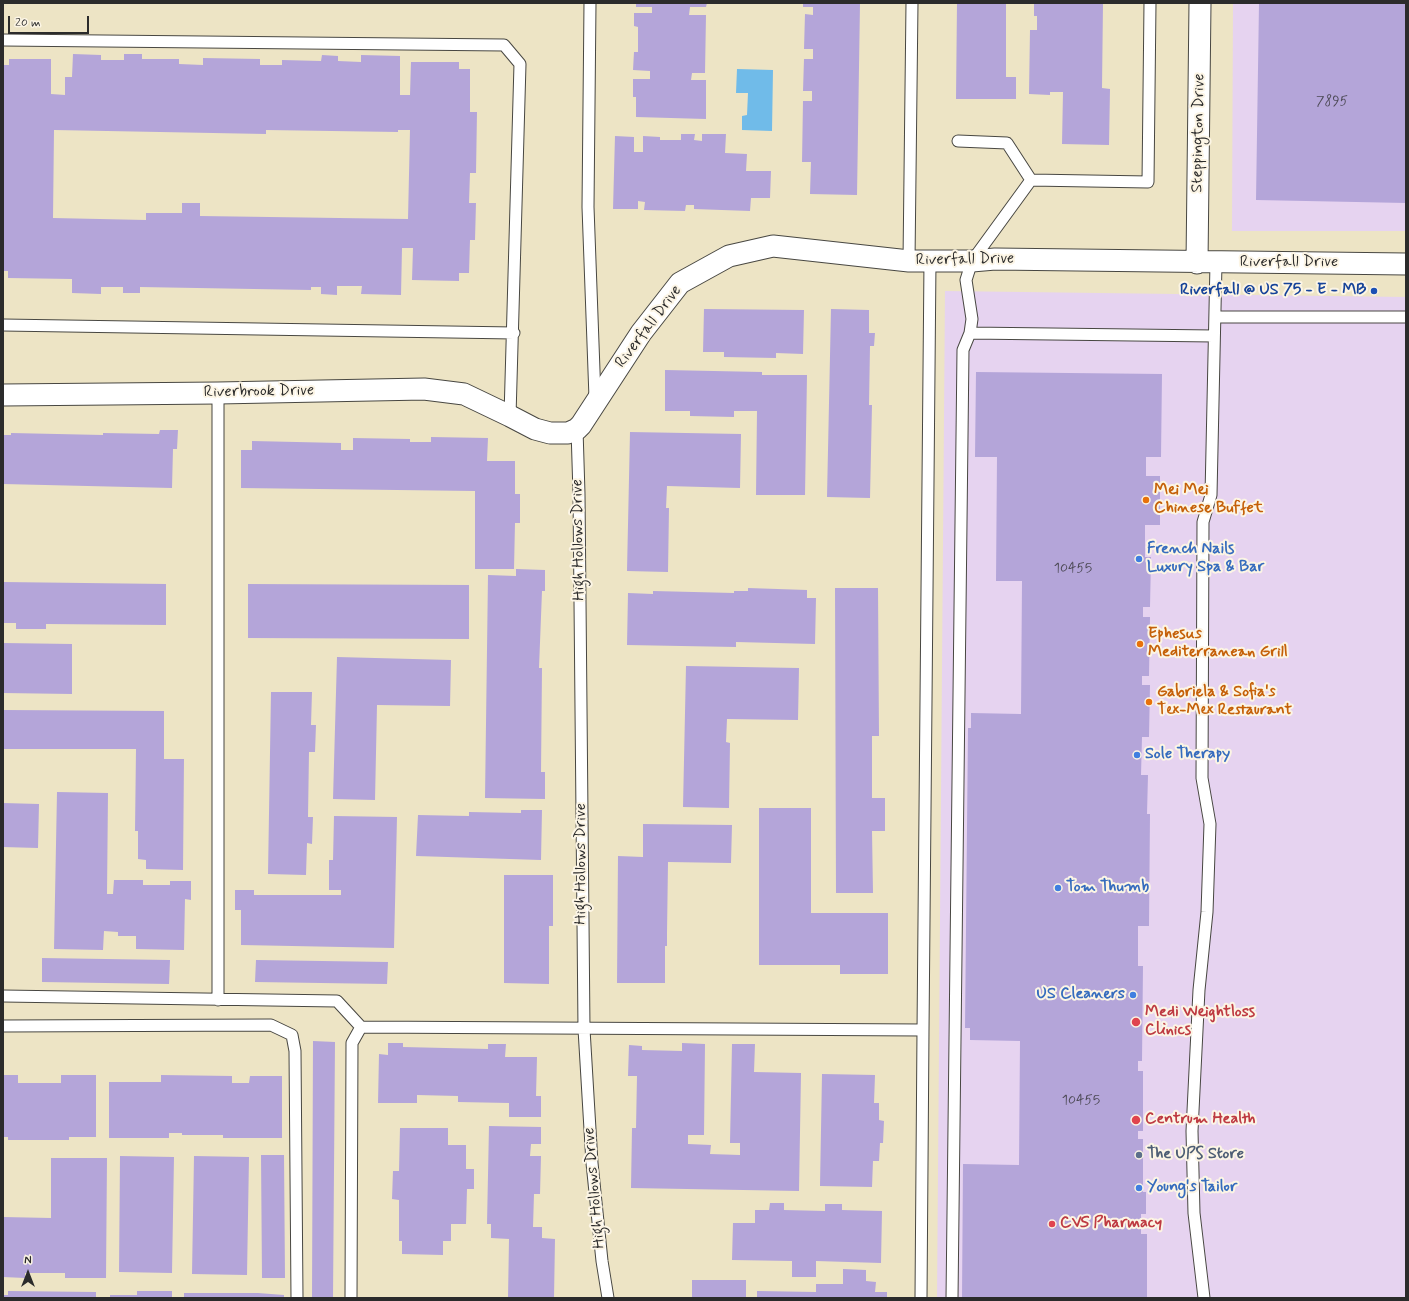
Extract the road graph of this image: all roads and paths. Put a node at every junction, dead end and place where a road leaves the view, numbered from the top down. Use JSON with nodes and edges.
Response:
{"nodes":[{"id":1,"x":590,"y":3,"type":"edge"},
{"id":2,"x":912,"y":3,"type":"edge"},
{"id":3,"x":1150,"y":3,"type":"edge"},
{"id":4,"x":1200,"y":3,"type":"edge"},
{"id":5,"x":3,"y":40,"type":"edge"},
{"id":6,"x":958,"y":141,"type":"dead end"},
{"id":7,"x":1031,"y":180,"type":"junction"},
{"id":8,"x":909,"y":261,"type":"junction"},
{"id":9,"x":930,"y":261,"type":"junction"},
{"id":10,"x":972,"y":261,"type":"junction"},
{"id":11,"x":1207,"y":263,"type":"junction"},
{"id":12,"x":1406,"y":264,"type":"edge"},
{"id":13,"x":1214,"y":317,"type":"junction"},
{"id":14,"x":1406,"y":317,"type":"edge"},
{"id":15,"x":3,"y":325,"type":"edge"},
{"id":16,"x":514,"y":332,"type":"junction"},
{"id":17,"x":970,"y":333,"type":"junction"},
{"id":18,"x":1214,"y":336,"type":"junction"},
{"id":19,"x":218,"y":393,"type":"junction"},
{"id":20,"x":3,"y":394,"type":"edge"},
{"id":21,"x":595,"y":403,"type":"junction"},
{"id":22,"x":510,"y":416,"type":"junction"},
{"id":23,"x":577,"y":430,"type":"junction"},
{"id":24,"x":3,"y":996,"type":"edge"},
{"id":25,"x":218,"y":1000,"type":"junction"},
{"id":26,"x":3,"y":1026,"type":"edge"},
{"id":27,"x":361,"y":1027,"type":"junction"},
{"id":28,"x":584,"y":1028,"type":"junction"},
{"id":29,"x":923,"y":1030,"type":"junction"},
{"id":30,"x":296,"y":1298,"type":"edge"},
{"id":31,"x":351,"y":1298,"type":"edge"},
{"id":32,"x":608,"y":1298,"type":"edge"},
{"id":33,"x":921,"y":1298,"type":"edge"},
{"id":34,"x":952,"y":1298,"type":"edge"},
{"id":35,"x":1204,"y":1298,"type":"edge"}],
"edges":[{"from":1,"to":21,"type":"lane"},
{"from":2,"to":8,"type":"lane"},
{"from":3,"to":7,"type":"lane"},
{"from":4,"to":11,"type":"street","name":"Steppington Drive"},
{"from":5,"to":16,"type":"lane"},
{"from":6,"to":7,"type":"lane"},
{"from":7,"to":10,"type":"lane"},
{"from":8,"to":9,"type":"street","name":"Riverfall Drive"},
{"from":8,"to":21,"type":"street","name":"Riverfall Drive"},
{"from":9,"to":10,"type":"street","name":"Riverfall Drive"},
{"from":9,"to":29,"type":"lane"},
{"from":10,"to":11,"type":"street","name":"Riverfall Drive"},
{"from":10,"to":17,"type":"lane"},
{"from":11,"to":12,"type":"street","name":"Riverfall Drive"},
{"from":11,"to":13,"type":"lane"},
{"from":13,"to":14,"type":"lane"},
{"from":13,"to":18,"type":"lane"},
{"from":15,"to":16,"type":"lane"},
{"from":16,"to":22,"type":"lane"},
{"from":17,"to":18,"type":"lane"},
{"from":17,"to":34,"type":"lane"},
{"from":18,"to":35,"type":"lane"},
{"from":19,"to":20,"type":"street","name":"Riverbrook Drive"},
{"from":19,"to":22,"type":"street","name":"Riverbrook Drive"},
{"from":19,"to":25,"type":"lane"},
{"from":21,"to":23,"type":"street"},
{"from":22,"to":23,"type":"street"},
{"from":23,"to":28,"type":"lane","name":"High Hollows Drive"},
{"from":24,"to":25,"type":"lane"},
{"from":25,"to":27,"type":"lane"},
{"from":26,"to":30,"type":"lane"},
{"from":27,"to":28,"type":"lane"},
{"from":27,"to":31,"type":"lane"},
{"from":28,"to":29,"type":"lane"},
{"from":28,"to":32,"type":"lane","name":"High Hollows Drive"},
{"from":29,"to":33,"type":"lane"}]}
